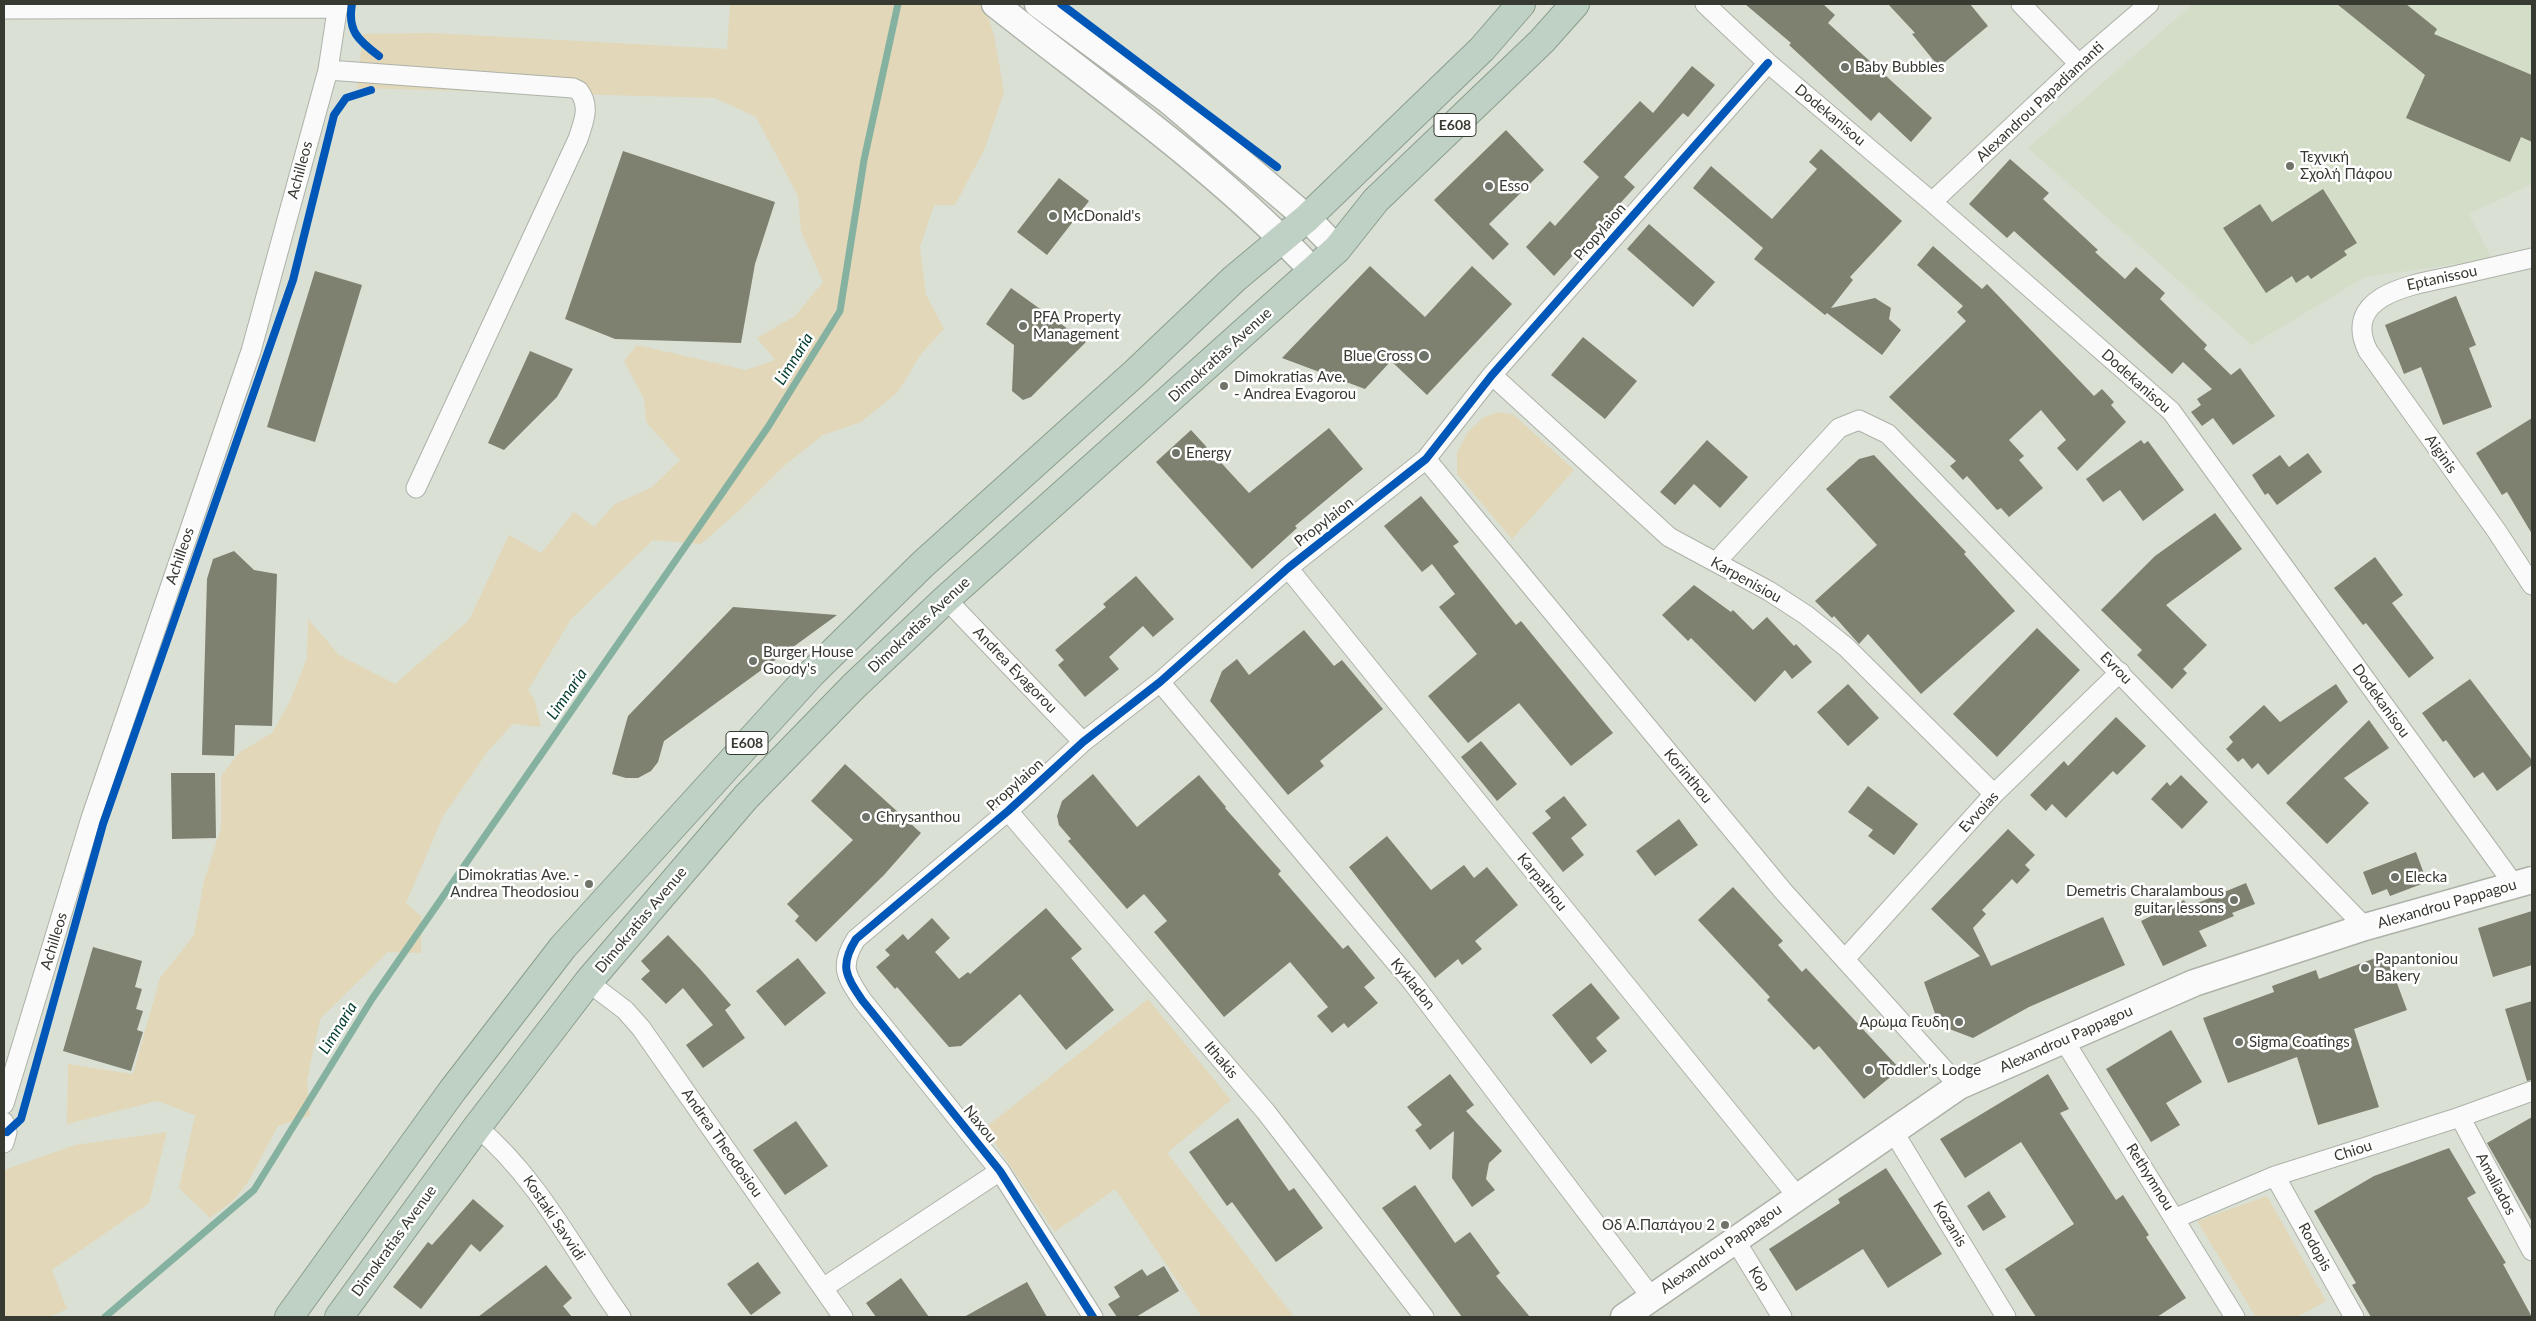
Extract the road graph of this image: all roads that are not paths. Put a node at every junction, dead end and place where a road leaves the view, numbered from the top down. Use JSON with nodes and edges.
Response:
{"nodes":[{"id":1,"x":995,"y":4,"type":"edge"},
{"id":2,"x":1038,"y":4,"type":"edge"},
{"id":3,"x":1521,"y":4,"type":"edge"},
{"id":4,"x":1575,"y":4,"type":"edge"},
{"id":5,"x":1705,"y":4,"type":"edge"},
{"id":6,"x":2021,"y":4,"type":"edge"},
{"id":7,"x":2149,"y":4,"type":"edge"},
{"id":8,"x":338,"y":6,"type":"edge"},
{"id":9,"x":4,"y":9,"type":"edge"},
{"id":10,"x":1768,"y":63,"type":"junction"},
{"id":11,"x":2079,"y":64,"type":"junction"},
{"id":12,"x":328,"y":70,"type":"junction"},
{"id":13,"x":1932,"y":202,"type":"junction"},
{"id":14,"x":1307,"y":218,"type":"junction"},
{"id":15,"x":1282,"y":239,"type":"junction"},
{"id":16,"x":1337,"y":249,"type":"junction"},
{"id":17,"x":2532,"y":258,"type":"edge"},
{"id":18,"x":1313,"y":271,"type":"junction"},
{"id":19,"x":2364,"y":318,"type":"joint"},
{"id":20,"x":1492,"y":375,"type":"junction"},
{"id":21,"x":1426,"y":459,"type":"junction"},
{"id":22,"x":416,"y":488,"type":"dead end"},
{"id":23,"x":1716,"y":562,"type":"junction"},
{"id":24,"x":1288,"y":568,"type":"junction"},
{"id":25,"x":2532,"y":585,"type":"edge"},
{"id":26,"x":946,"y":599,"type":"junction"},
{"id":27,"x":2120,"y":672,"type":"junction"},
{"id":28,"x":1160,"y":682,"type":"junction"},
{"id":29,"x":1083,"y":742,"type":"junction"},
{"id":30,"x":1994,"y":794,"type":"junction"},
{"id":31,"x":1008,"y":811,"type":"junction"},
{"id":32,"x":2524,"y":883,"type":"edge"},
{"id":33,"x":2365,"y":927,"type":"junction"},
{"id":34,"x":847,"y":953,"type":"joint"},
{"id":35,"x":1845,"y":959,"type":"junction"},
{"id":36,"x":588,"y":982,"type":"junction"},
{"id":37,"x":2063,"y":1039,"type":"junction"},
{"id":38,"x":1959,"y":1086,"type":"junction"},
{"id":39,"x":2532,"y":1091,"type":"edge"},
{"id":40,"x":4,"y":1104,"type":"edge"},
{"id":41,"x":2460,"y":1117,"type":"junction"},
{"id":42,"x":4,"y":1122,"type":"edge"},
{"id":43,"x":476,"y":1127,"type":"junction"},
{"id":44,"x":1893,"y":1131,"type":"junction"},
{"id":45,"x":4,"y":1143,"type":"edge"},
{"id":46,"x":1000,"y":1171,"type":"junction"},
{"id":47,"x":2275,"y":1176,"type":"junction"},
{"id":48,"x":1797,"y":1196,"type":"junction"},
{"id":49,"x":2176,"y":1218,"type":"junction"},
{"id":50,"x":1735,"y":1240,"type":"junction"},
{"id":51,"x":2532,"y":1251,"type":"edge"},
{"id":52,"x":823,"y":1288,"type":"junction"},
{"id":53,"x":1652,"y":1298,"type":"junction"},
{"id":54,"x":618,"y":1316,"type":"edge"},
{"id":55,"x":289,"y":1317,"type":"edge"},
{"id":56,"x":339,"y":1317,"type":"edge"},
{"id":57,"x":842,"y":1317,"type":"edge"},
{"id":58,"x":1093,"y":1317,"type":"edge"},
{"id":59,"x":1424,"y":1317,"type":"edge"},
{"id":60,"x":1624,"y":1317,"type":"edge"},
{"id":61,"x":1782,"y":1317,"type":"edge"},
{"id":62,"x":2006,"y":1317,"type":"edge"},
{"id":63,"x":2235,"y":1317,"type":"edge"},
{"id":64,"x":2354,"y":1317,"type":"edge"}],
"edges":[{"from":1,"to":15,"type":"street"},
{"from":2,"to":14,"type":"street"},
{"from":3,"to":14,"type":"highway","number":"E608"},
{"from":4,"to":16,"type":"highway","name":"Dimokratias Avenue","number":"E608"},
{"from":5,"to":10,"type":"street","name":"Dodekanisou"},
{"from":6,"to":11,"type":"street"},
{"from":7,"to":11,"type":"street","name":"Alexandrou Papadiamanti"},
{"from":8,"to":9,"type":"street"},
{"from":8,"to":12,"type":"street","name":"Achilleos"},
{"from":10,"to":13,"type":"street","name":"Dodekanisou"},
{"from":10,"to":20,"type":"street","name":"Propylaion"},
{"from":11,"to":13,"type":"street","name":"Alexandrou Papadiamanti"},
{"from":12,"to":22,"type":"street"},
{"from":12,"to":40,"type":"street","name":"Achilleos"},
{"from":13,"to":32,"type":"street","name":"Dodekanisou"},
{"from":14,"to":15,"type":"highway","number":"E608"},
{"from":14,"to":16,"type":"street"},
{"from":15,"to":18,"type":"street"},
{"from":15,"to":55,"type":"highway","number":"E608"},
{"from":16,"to":18,"type":"highway","name":"Dimokratias Avenue","number":"E608"},
{"from":17,"to":19,"type":"street","name":"Eptanissou"},
{"from":18,"to":26,"type":"highway","name":"Dimokratias Avenue","number":"E608"},
{"from":19,"to":25,"type":"street","name":"Aiginis"},
{"from":20,"to":21,"type":"street","name":"Propylaion"},
{"from":20,"to":23,"type":"street","name":"Karpenisiou"},
{"from":21,"to":24,"type":"street","name":"Propylaion"},
{"from":21,"to":35,"type":"street","name":"Korinthou"},
{"from":23,"to":27,"type":"street","name":"Evrou"},
{"from":23,"to":30,"type":"street","name":"Karpenisiou"},
{"from":24,"to":28,"type":"street","name":"Propylaion"},
{"from":24,"to":48,"type":"street","name":"Karpathou"},
{"from":26,"to":29,"type":"street","name":"Andrea Eyagorou"},
{"from":26,"to":36,"type":"highway","name":"Dimokratias Avenue","number":"E608"},
{"from":27,"to":30,"type":"street","name":"Evvoias"},
{"from":27,"to":33,"type":"street","name":"Evrou"},
{"from":28,"to":29,"type":"street","name":"Propylaion"},
{"from":28,"to":53,"type":"street","name":"Kykladon"},
{"from":29,"to":31,"type":"street","name":"Propylaion"},
{"from":30,"to":35,"type":"street","name":"Evvoias"},
{"from":31,"to":34,"type":"street","name":"Propylaion"},
{"from":31,"to":59,"type":"street","name":"Ithakis"},
{"from":32,"to":33,"type":"street","name":"Alexandrou Pappagou"},
{"from":33,"to":37,"type":"street","name":"Alexandrou Pappagou"},
{"from":34,"to":46,"type":"street","name":"Naxou"},
{"from":35,"to":38,"type":"street","name":"Korinthou"},
{"from":36,"to":43,"type":"highway","name":"Dimokratias Avenue","number":"E608"},
{"from":36,"to":52,"type":"street","name":"Andrea Theodosiou"},
{"from":37,"to":38,"type":"street","name":"Alexandrou Pappagou"},
{"from":37,"to":49,"type":"street","name":"Rethymnou"},
{"from":38,"to":44,"type":"street","name":"Alexandrou Pappagou"},
{"from":39,"to":41,"type":"street","name":"Chiou"},
{"from":41,"to":47,"type":"street","name":"Chiou"},
{"from":41,"to":51,"type":"street","name":"Amaliados"},
{"from":42,"to":45,"type":"street"},
{"from":43,"to":54,"type":"street","name":"Kostaki Savvidi"},
{"from":43,"to":56,"type":"highway","name":"Dimokratias Avenue","number":"E608"},
{"from":44,"to":48,"type":"street","name":"Alexandrou Pappagou"},
{"from":44,"to":62,"type":"street","name":"Kozanis"},
{"from":46,"to":52,"type":"street"},
{"from":46,"to":58,"type":"street","name":"Naxou"},
{"from":47,"to":49,"type":"street","name":"Chiou"},
{"from":47,"to":64,"type":"street","name":"Rodopis"},
{"from":48,"to":50,"type":"street","name":"Alexandrou Pappagou"},
{"from":49,"to":63,"type":"street","name":"Rethymnou"},
{"from":50,"to":53,"type":"street","name":"Alexandrou Pappagou"},
{"from":50,"to":61,"type":"street","name":"Kop"},
{"from":52,"to":57,"type":"street","name":"Andrea Theodosiou"},
{"from":53,"to":60,"type":"street","name":"Alexandrou Pappagou"}]}
